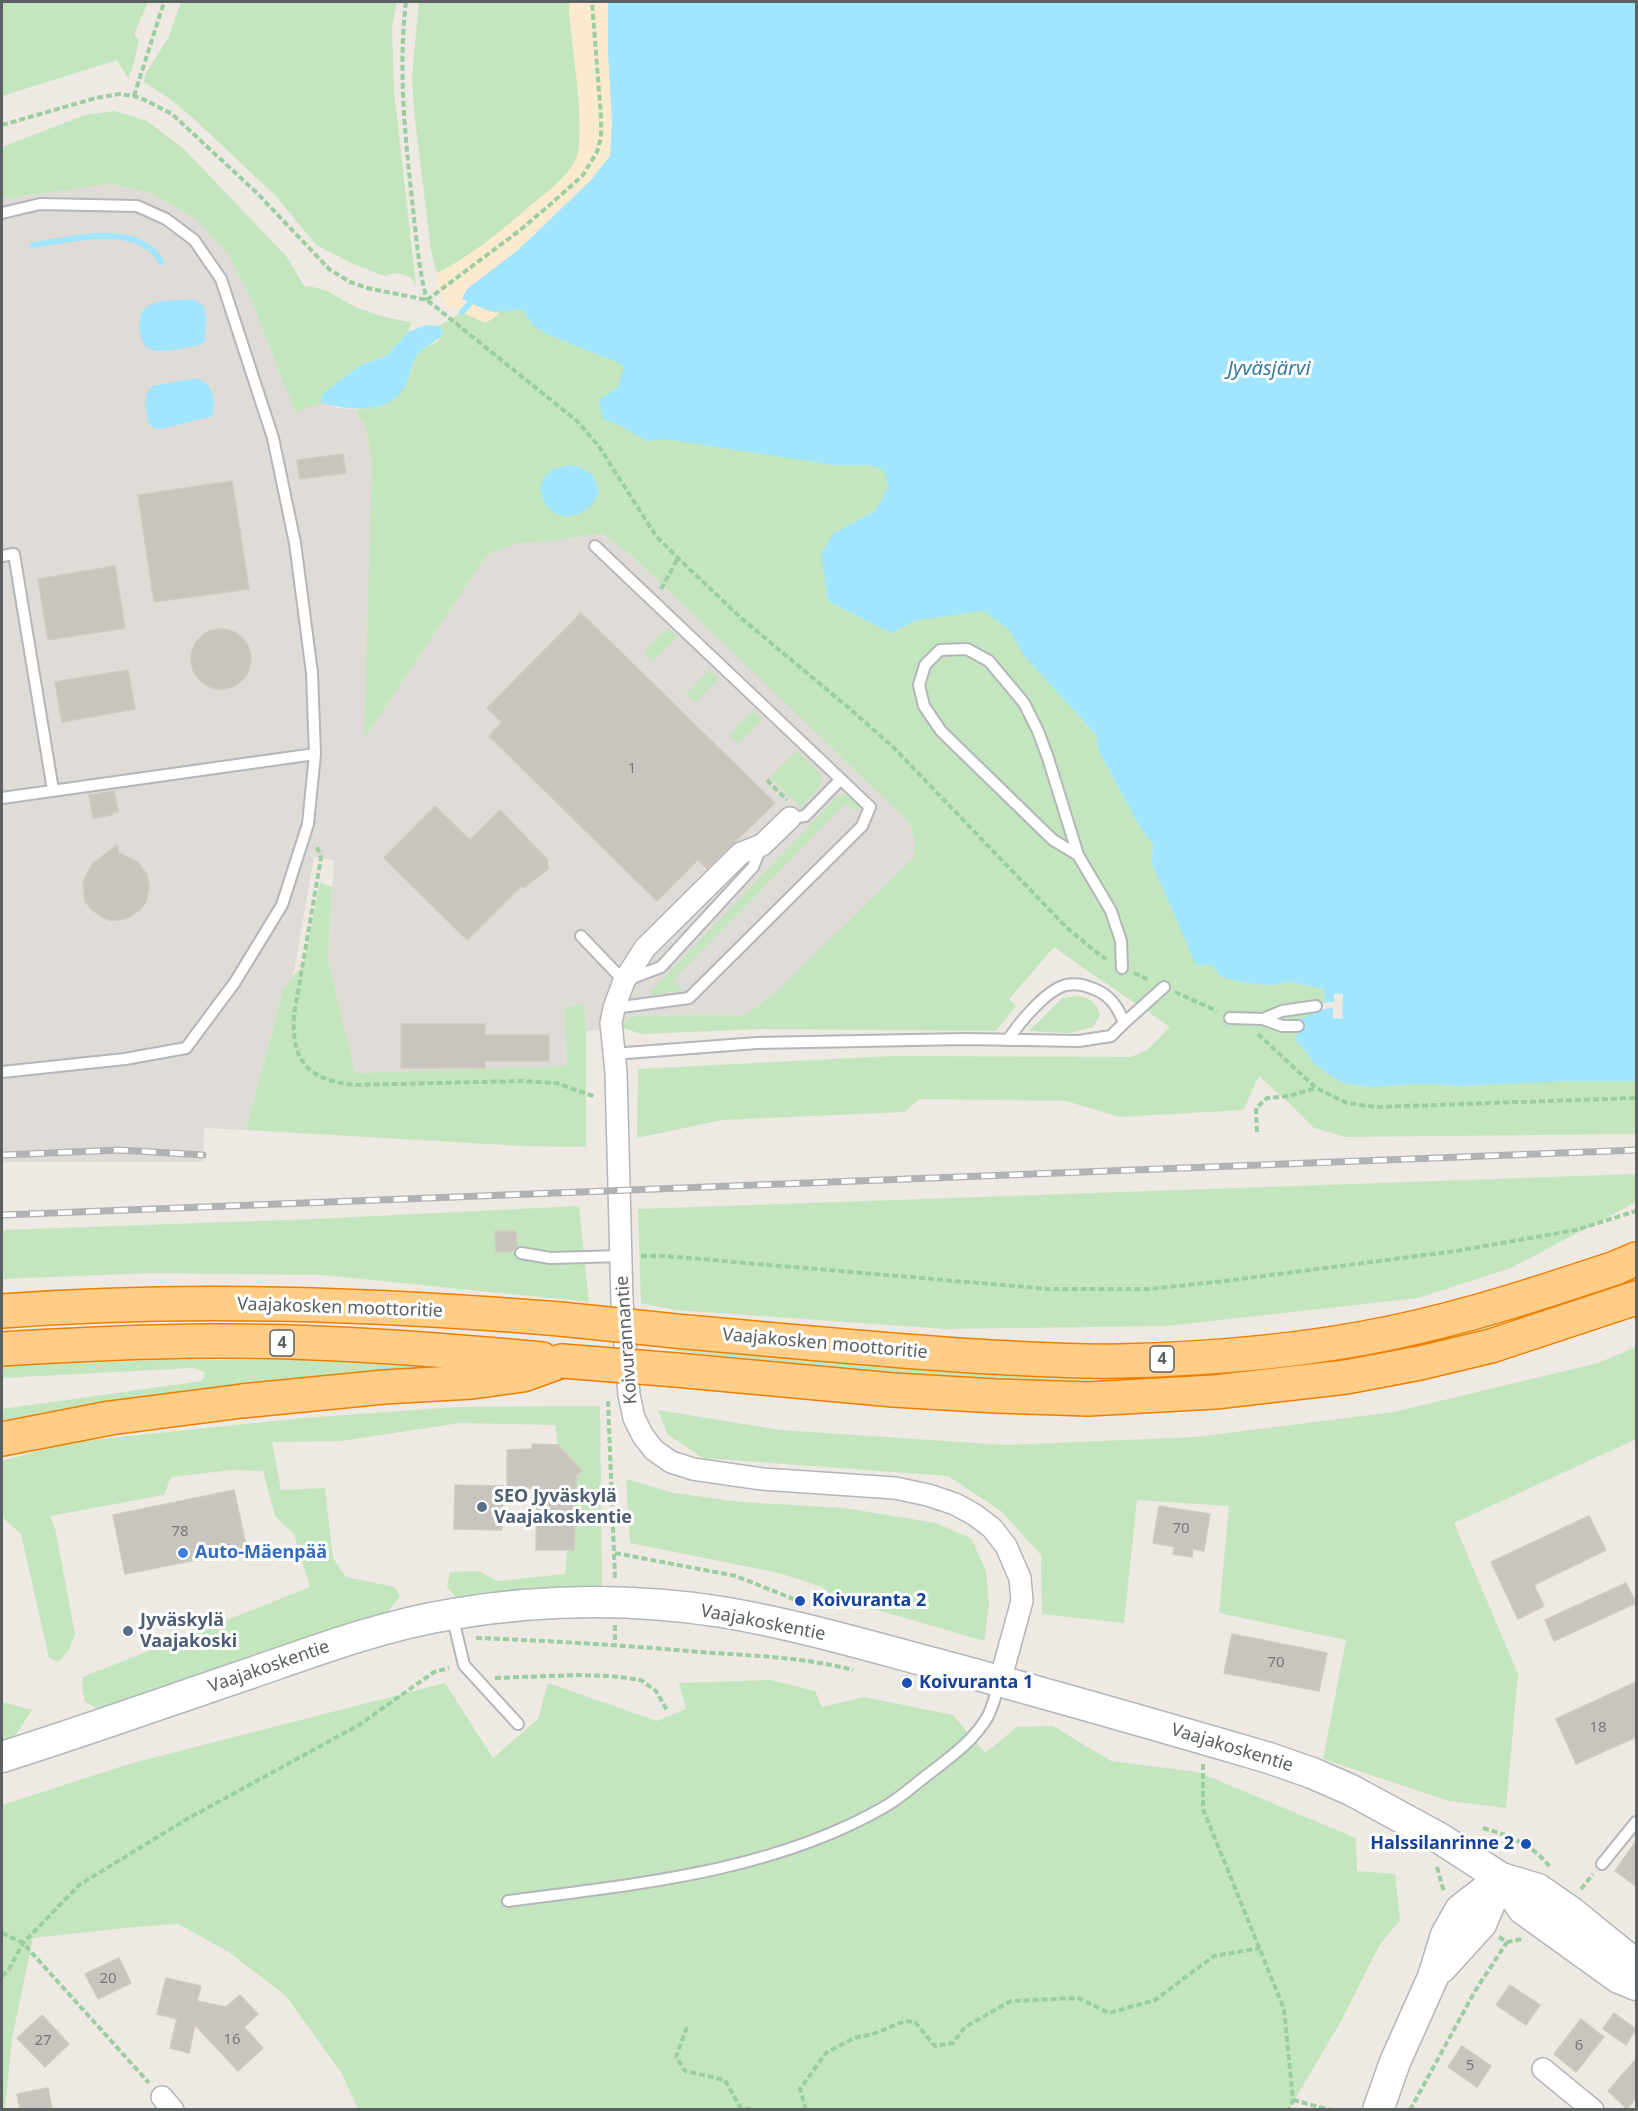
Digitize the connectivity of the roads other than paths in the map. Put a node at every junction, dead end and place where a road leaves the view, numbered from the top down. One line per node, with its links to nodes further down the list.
1 (2, 213): 4 (lane)
2 (595, 546): 5 (lane)
3 (2, 556): 6 (lane)
4 (315, 754): 6 (lane); 22 (lane)
5 (840, 780): 8 (lane); 15 (lane)
6 (53, 790): 7 (lane)
7 (2, 798)
8 (790, 818): 12 (street, Koivurannantie)
9 (1078, 855): 9 (lane); 11 (lane)
10 (580, 936): 12 (lane)
11 (1122, 968)
12 (624, 981): 15 (street, Koivurannantie)
13 (1164, 987): 18 (lane)
14 (1316, 1006): 17 (lane)
15 (614, 1008): 21 (street, Koivurannantie)
16 (1230, 1018): 17 (lane)
17 (1263, 1019): 19 (lane)
18 (1124, 1023): 20 (lane); 20 (lane)
19 (1298, 1026)
20 (1008, 1040): 21 (lane)
21 (613, 1054): 24 (street, Koivurannantie)
22 (2, 1072)
23 (521, 1253): 24 (lane)
24 (622, 1257): 32 (street, Koivurannantie)
25 (1636, 1259): 27 (highway, Vaajakosken moottoritie / 4, bridge)
26 (1636, 1298): 29 (highway, Vaajakosken moottoritie / 4, bridge)
27 (2, 1311)
28 (2, 1349): 29 (highway, Vaajakosken moottoritie / 4)
29 (562, 1361): 30 (highway)
30 (2, 1439)
31 (454, 1625): 32 (main road, Vaajakoskentie); 33 (lane); 34 (main road, Vaajakoskentie)
32 (1000, 1682): 37 (main road, Vaajakoskentie); 38 (lane)
33 (518, 1724)
34 (2, 1757)
35 (1636, 1822): 36 (lane)
36 (1602, 1864)
37 (1501, 1878): 39 (main road, Vaajakoskentie); 40 (main road); 40 (main road); 41 (main road, Vaajakoskentie)
38 (508, 1901)
39 (1636, 1965)
40 (1433, 1977): 43 (main road)
41 (1636, 1985)
42 (1544, 2069): 44 (street)
43 (1378, 2109)
44 (1593, 2109)

